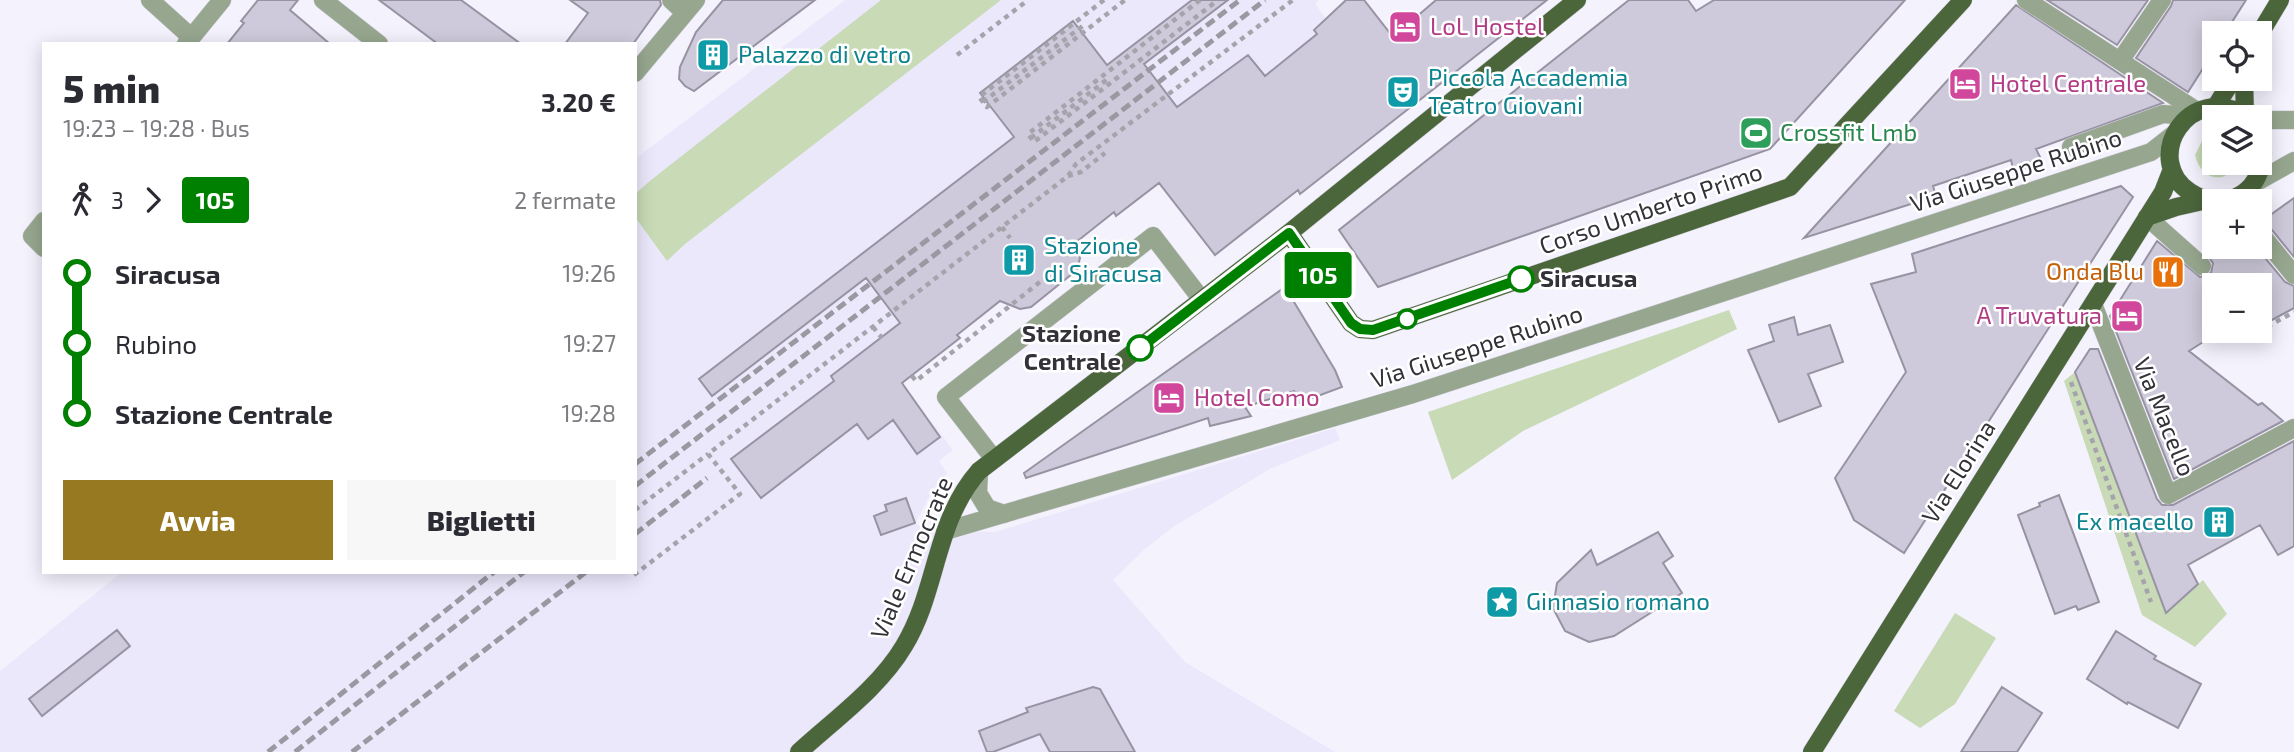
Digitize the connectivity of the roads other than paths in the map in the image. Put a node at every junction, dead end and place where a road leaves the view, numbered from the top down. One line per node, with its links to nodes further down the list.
1 (150, 0): 12 (street)
2 (222, 0): 12 (street)
3 (323, 0): 13 (street)
4 (671, 0): 10 (street)
5 (1577, 0): 30 (main road, Viale Ermocrate)
6 (1963, 0): 30 (main road, Corso Umberto Primo)
7 (2025, 0): 14 (street)
8 (2162, 0): 14 (street)
9 (2280, 0): 11 (main road)
10 (690, 6): 15 (street)
11 (2267, 21)
12 (188, 40)
13 (376, 42)
14 (2120, 61): 17 (street)
15 (637, 70)
16 (2202, 110): 17 (main road)
17 (2193, 113): 20 (main road); 21 (street)
18 (2272, 118): 19 (street)
19 (2294, 120)
20 (2174, 134): 23 (main road); 39 (street, Via Giuseppe Rubino)
21 (2071, 147)
22 (2294, 161): 25 (street)
23 (2172, 169): 27 (main road); 29 (main road, Via Elorina)
24 (2258, 175): 25 (main road)
25 (2253, 184): 26 (main road)
26 (2248, 189)
27 (2202, 197)
28 (2202, 201): 29 (main road)
29 (2147, 217): 32 (street); 35 (main road, Via Elorina)
30 (1289, 233): 34 (main road, Viale Ermocrate)
31 (2272, 248): 33 (street)
32 (2202, 266)
33 (2294, 275)
34 (1202, 300): 37 (main road, Viale Ermocrate); 37 (street)
35 (2093, 304): 36 (street, Via Macello); 42 (main road, Via Elorina)
36 (2294, 428)
37 (994, 459): 38 (main road, Viale Ermocrate)
38 (979, 471): 39 (street); 40 (main road, Viale Ermocrate)
39 (1004, 514): 40 (street, Via Giuseppe Rubino)
40 (945, 531): 41 (main road, Viale Ermocrate)
41 (799, 752)
42 (1812, 752)

